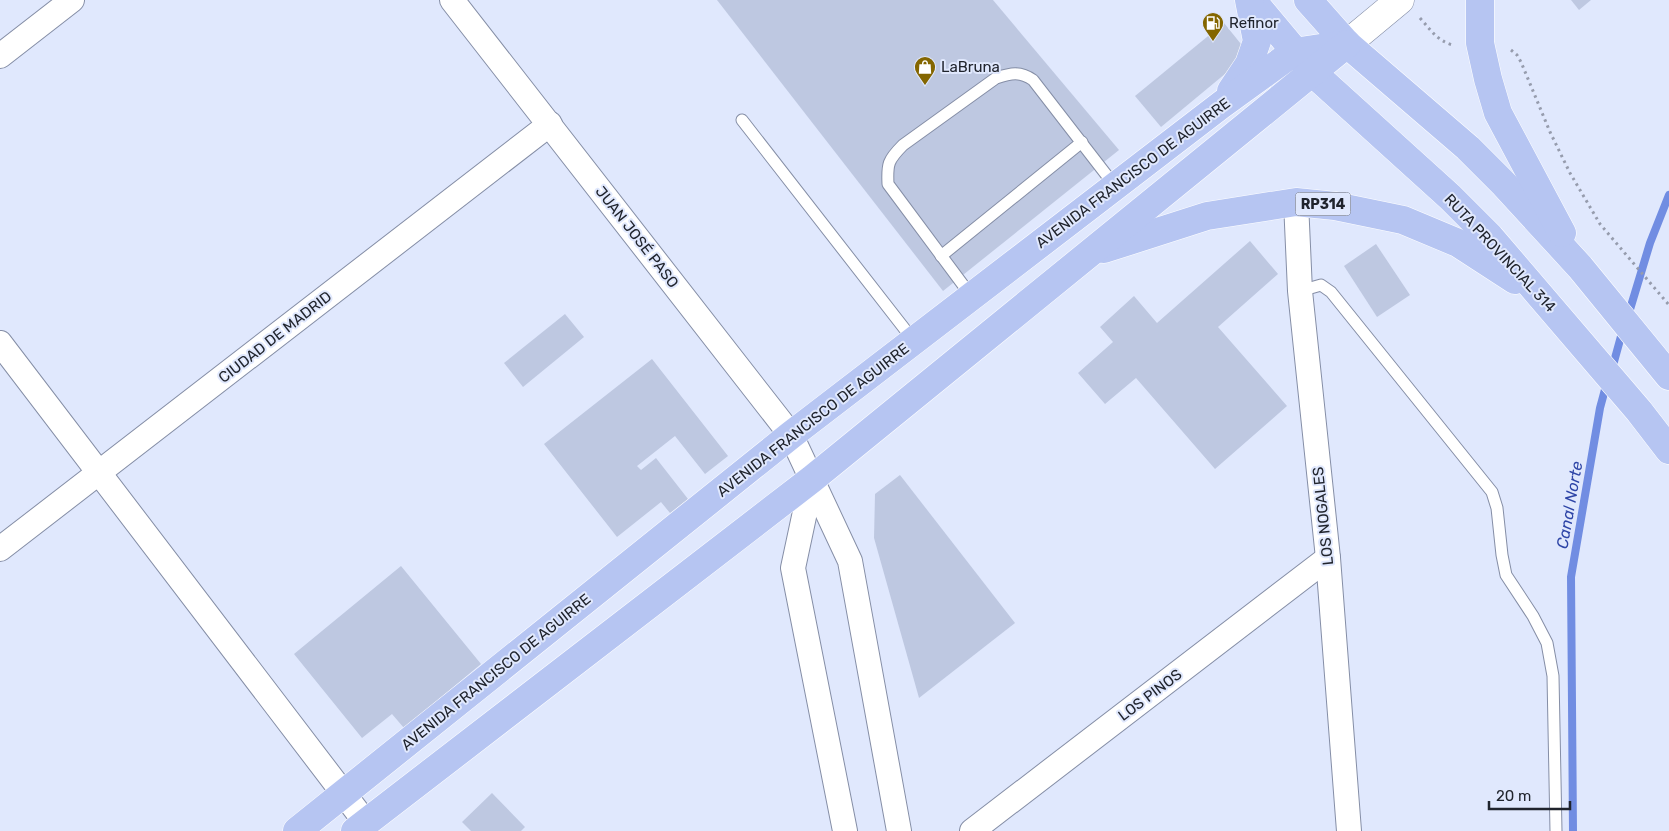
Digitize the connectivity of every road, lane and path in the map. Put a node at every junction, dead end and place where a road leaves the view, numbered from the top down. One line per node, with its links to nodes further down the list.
1 (72, 0): 9 (street)
2 (452, 0): 13 (street, JUAN JOSÉ PASO)
3 (1250, 0): 8 (main road, RUTA PROVINCIAL 314); 11 (main road)
4 (1308, 0): 7 (main road)
5 (1400, 0): 7 (main road, AVENIDA FRANCISCO DE AGUIRRE)
6 (1480, 0): 20 (main road)
7 (1347, 44): 8 (main road, AVENIDA FRANCISCO DE AGUIRRE); 10 (main road, AVENIDA FRANCISCO DE AGUIRRE); 20 (main road)
8 (1294, 52): 10 (main road, RUTA PROVINCIAL 314); 11 (main road, AVENIDA FRANCISCO DE AGUIRRE)
9 (0, 56)
10 (1313, 73): 18 (main road, AVENIDA FRANCISCO DE AGUIRRE); 23 (main road, RUTA PROVINCIAL 314 / RP314)
11 (1220, 105): 15 (main road, AVENIDA FRANCISCO DE AGUIRRE)
12 (742, 120): 25 (lane)
13 (550, 124): 28 (street, JUAN JOSÉ PASO); 30 (street, CIUDAD DE MADRID)
14 (1082, 142): 15 (lane); 19 (lane); 19 (lane)
15 (1115, 186): 22 (main road, AVENIDA FRANCISCO DE AGUIRRE)
16 (1296, 202): 18 (main road, RP314); 21 (street, LOS NOGALES); 23 (main road, RP314)
17 (1600, 224): 24 (path)
18 (1088, 254): 31 (main road, AVENIDA FRANCISCO DE AGUIRRE)
19 (941, 256): 22 (lane)
20 (1580, 267): 27 (main road)
21 (1300, 291): 33 (street, LOS NOGALES); 41 (lane)
22 (972, 297): 25 (main road, AVENIDA FRANCISCO DE AGUIRRE)
23 (1543, 298): 29 (main road, RUTA PROVINCIAL 314 / RP314)
24 (1669, 305)
25 (914, 341): 28 (main road, AVENIDA FRANCISCO DE AGUIRRE)
26 (0, 343): 30 (street)
27 (1669, 376)
28 (792, 435): 31 (street, JUAN JOSÉ PASO); 34 (main road, AVENIDA FRANCISCO DE AGUIRRE)
29 (1669, 450)
30 (100, 472): 32 (street, CIUDAD DE MADRID); 34 (street)
31 (812, 479): 35 (main road, AVENIDA FRANCISCO DE AGUIRRE); 37 (street); 38 (street, JUAN JOSÉ PASO)
32 (0, 549)
33 (1328, 558): 39 (street, LOS PINOS); 40 (street, LOS NOGALES)
34 (344, 795): 35 (street); 36 (main road, AVENIDA FRANCISCO DE AGUIRRE)
35 (363, 828)
36 (297, 831)
37 (845, 831)
38 (899, 831)
39 (972, 831)
40 (1349, 831)
41 (1556, 831)

